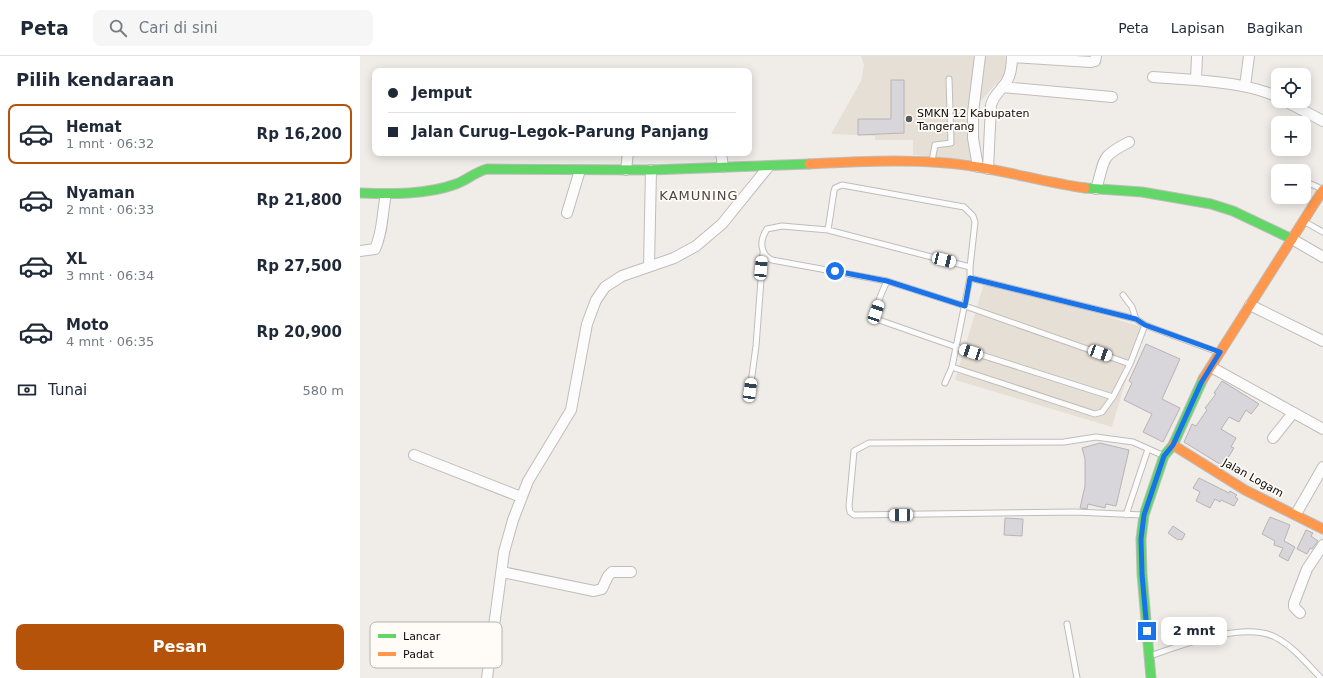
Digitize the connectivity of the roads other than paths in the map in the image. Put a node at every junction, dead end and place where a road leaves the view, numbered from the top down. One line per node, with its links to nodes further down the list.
1 (980, 56): 21 (street)
2 (1096, 56): 5 (street)
3 (1197, 56): 8 (street)
4 (1249, 56): 9 (street)
5 (1012, 57): 10 (street)
6 (1153, 77): 8 (street)
7 (949, 79): 18 (lane)
8 (1196, 80): 9 (street)
9 (1245, 86): 11 (street)
10 (1002, 87): 12 (street); 21 (street)
11 (1271, 95)
12 (1112, 97)
13 (1298, 108): 14 (street)
14 (1323, 121)
15 (1129, 142): 26 (street)
16 (628, 156): 23 (street)
17 (722, 156): 20 (street)
18 (931, 162): 19 (street); 21 (street)
19 (769, 166): 20 (street); 38 (street)
20 (723, 167): 24 (street)
21 (983, 168): 26 (street)
22 (580, 170): 23 (street); 29 (street); 30 (street)
23 (626, 170): 24 (street)
24 (651, 170): 38 (street)
25 (1311, 184): 27 (lane)
26 (1096, 189): 34 (street)
27 (1323, 190): 31 (street)
28 (360, 193): 29 (street)
29 (386, 194): 35 (street)
30 (567, 213)
31 (1304, 221): 33 (lane); 34 (street)
32 (828, 230): 36 (lane); 39 (lane); 39 (lane)
33 (1323, 232)
34 (1292, 239): 37 (street); 43 (street)
35 (360, 251)
36 (763, 252): 41 (lane); 54 (lane)
37 (1323, 257)
38 (649, 266): 64 (street)
39 (970, 267): 40 (lane)
40 (970, 278): 44 (lane); 45 (lane)
41 (887, 281): 44 (lane); 48 (lane)
42 (1123, 295): 45 (lane)
43 (1250, 305): 47 (street); 49 (street)
44 (965, 306): 48 (lane); 50 (lane)
45 (1136, 319): 46 (lane)
46 (1145, 325): 49 (lane); 50 (lane)
47 (1323, 341)
48 (956, 347): 51 (lane); 55 (lane)
49 (1220, 352): 52 (street)
50 (1130, 364): 55 (lane)
51 (952, 367): 53 (lane); 55 (lane)
52 (1211, 367): 56 (street); 59 (street)
53 (945, 383)
54 (750, 390)
55 (1113, 397)
56 (1293, 413): 57 (street); 58 (street)
57 (1323, 429)
58 (1273, 438)
59 (1173, 445): 62 (street); 66 (street, Jalan Logam)
60 (1148, 449): 62 (lane); 65 (lane); 65 (lane)
61 (414, 455): 64 (street)
62 (1164, 456): 67 (street)
63 (1323, 467): 66 (street)
64 (521, 497): 70 (street)
65 (1126, 514): 67 (lane)
66 (1296, 514): 68 (street, Jalan Logam)
67 (1144, 515): 75 (street)
68 (1323, 529)
69 (1323, 545): 72 (street)
70 (502, 572): 71 (street); 73 (street)
71 (631, 572)
72 (1300, 613)
73 (495, 622)
74 (1066, 624): 78 (lane)
75 (1149, 656): 79 (street); 80 (lane)
76 (488, 668): 77 (street)
77 (487, 678)
78 (1077, 678)
79 (1151, 678)
80 (1321, 678)

